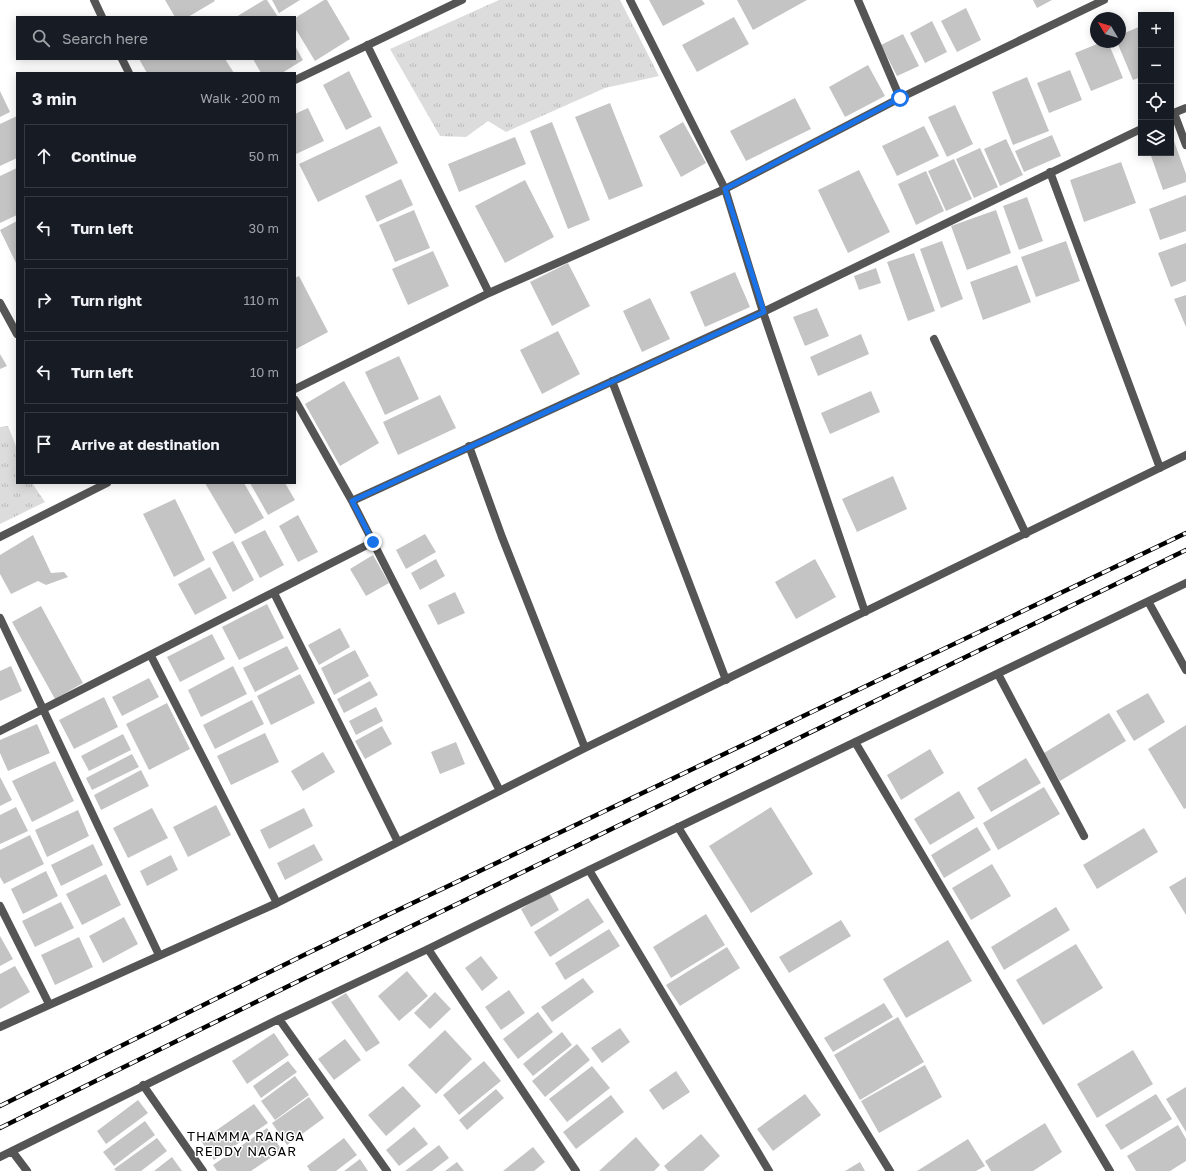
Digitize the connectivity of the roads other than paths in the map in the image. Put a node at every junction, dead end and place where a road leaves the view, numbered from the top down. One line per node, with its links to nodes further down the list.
1 (94, 0): 6 (street)
2 (462, 0): 7 (street)
3 (630, 0): 18 (street)
4 (858, 0): 11 (street)
5 (1104, 0): 11 (street)
6 (102, 16)
7 (367, 45): 10 (street); 19 (street)
8 (122, 60): 9 (street)
9 (128, 72)
10 (296, 80)
11 (900, 98): 18 (street)
12 (1186, 108): 13 (street)
13 (1174, 112)
14 (1174, 117): 16 (street)
15 (1138, 129): 17 (street)
16 (1186, 144)
17 (1050, 172): 21 (street); 29 (street)
18 (725, 189): 19 (street); 21 (street)
19 (489, 293): 25 (street)
20 (0, 303): 22 (street)
21 (764, 312): 24 (street); 38 (street)
22 (16, 332)
23 (934, 339): 32 (street)
24 (612, 381): 27 (street); 43 (street)
25 (296, 389)
26 (296, 402): 31 (street)
27 (469, 446): 31 (street); 47 (street)
28 (1186, 455): 29 (street)
29 (1160, 468): 32 (street)
30 (103, 484): 33 (street)
31 (352, 501): 34 (street)
32 (1026, 534): 38 (street)
33 (0, 537)
34 (373, 542): 36 (street); 48 (street)
35 (1186, 583): 37 (street)
36 (274, 593): 40 (street); 51 (street)
37 (1148, 603): 41 (street); 42 (street)
38 (866, 612): 43 (street)
39 (0, 618): 44 (street)
40 (152, 656): 44 (street); 53 (street)
41 (1186, 670)
42 (998, 674): 46 (street); 50 (street)
43 (726, 680): 47 (street)
44 (44, 711): 45 (street); 56 (street)
45 (0, 731)
46 (855, 742): 49 (street); 69 (street)
47 (585, 748): 48 (street)
48 (500, 791): 51 (street)
49 (678, 826): 52 (street); 68 (street)
50 (1084, 836)
51 (398, 842): 53 (street)
52 (589, 870): 55 (street); 67 (street)
53 (277, 903): 56 (street)
54 (0, 906): 57 (street)
55 (428, 949): 58 (street); 66 (street)
56 (159, 955): 57 (street)
57 (49, 1004): 59 (street)
58 (279, 1019): 60 (street); 65 (street)
59 (0, 1027)
60 (143, 1085): 61 (street); 64 (street)
61 (12, 1151): 62 (street); 63 (street)
62 (0, 1157)
63 (26, 1171)
64 (203, 1171)
65 (388, 1171)
66 (576, 1171)
67 (769, 1171)
68 (890, 1171)
69 (1110, 1171)

